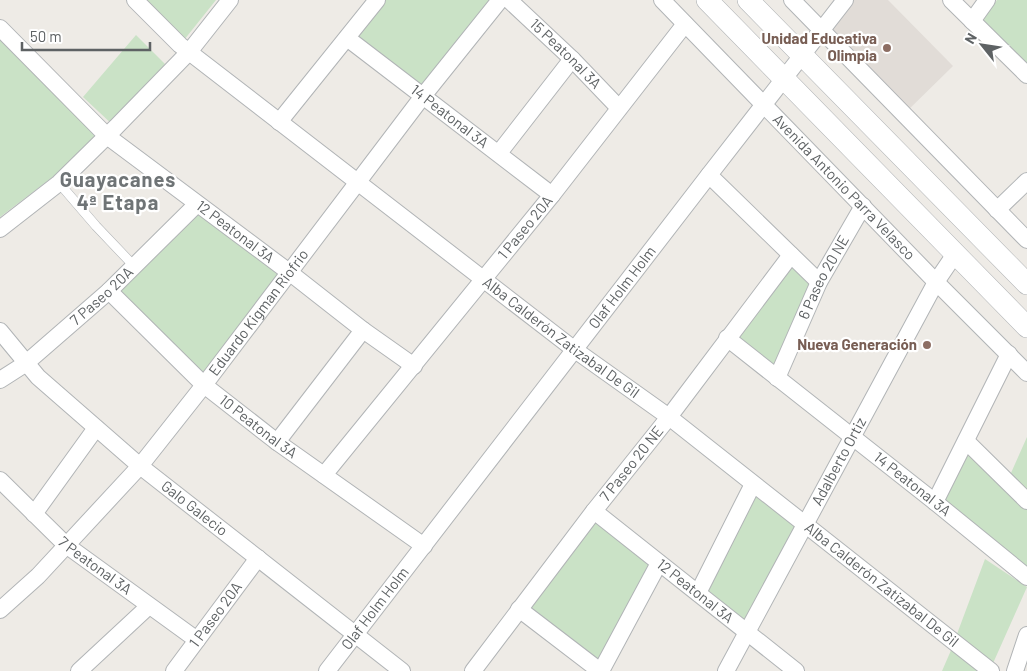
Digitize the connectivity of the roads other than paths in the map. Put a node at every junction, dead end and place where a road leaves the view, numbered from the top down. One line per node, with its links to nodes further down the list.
1 (135, 0): 18 (street, Alba Calderón Zatizabal De Gil)
2 (230, 0): 18 (street)
3 (377, 0): 17 (street)
4 (500, 0): 23 (street, Eduardo Kigman Riofrio)
5 (509, 0): 20 (street, 15 Peatonal 3A)
6 (662, 0): 14 (street, Avenida Antonio Parra Velasco)
7 (707, 0): 22 (street)
8 (748, 0): 19 (street)
9 (792, 0): 16 (street)
10 (845, 0): 16 (street, Olaf Holm Holm)
11 (951, 0): 13 (street)
12 (987, 0): 13 (street)
13 (972, 21): 21 (street)
14 (685, 24): 24 (street, Avenida Antonio Parra Velasco); 25 (street, 1 Paseo 20A)
15 (0, 28): 27 (street, 12 Peatonal 3A)
16 (822, 30): 19 (street, Olaf Holm Holm); 36 (street)
17 (347, 38): 23 (street, 14 Peatonal 3A); 26 (street)
18 (189, 52): 26 (street, Alba Calderón Zatizabal De Gil); 27 (street)
19 (802, 55): 22 (street, Olaf Holm Holm); 46 (street)
20 (572, 59): 25 (street, 15 Peatonal 3A); 28 (street)
21 (1027, 75)
22 (784, 79): 24 (street, Olaf Holm Holm); 39 (street)
23 (423, 96): 28 (street, 14 Peatonal 3A); 31 (street, Eduardo Kigman Riofrio)
24 (764, 104): 29 (street, Olaf Holm Holm); 35 (street, Avenida Antonio Parra Velasco)
25 (619, 108): 33 (street, 1 Paseo 20A)
26 (280, 122): 31 (street, Alba Calderón Zatizabal De Gil)
27 (107, 136): 32 (street); 34 (street, 12 Peatonal 3A)
28 (499, 153): 33 (street, 14 Peatonal 3A)
29 (709, 174): 40 (street); 52 (street, Olaf Holm Holm)
30 (1027, 181): 36 (street)
31 (357, 182): 42 (street, Eduardo Kigman Riofrio); 43 (street, Alba Calderón Zatizabal De Gil)
32 (59, 183): 37 (street); 41 (lane)
33 (552, 195): 43 (street, 1 Paseo 20A)
34 (197, 204): 41 (street, 7 Paseo 20A); 42 (street, 12 Peatonal 3A)
35 (863, 206): 44 (street, 6 Paseo 20 NE); 45 (street, Avenida Antonio Parra Velasco)
36 (998, 210): 38 (street)
37 (0, 229)
38 (1027, 240)
39 (955, 254): 45 (street, Adalberto Ortiz); 48 (street)
40 (791, 255): 44 (street); 51 (street, 7 Paseo 20 NE)
41 (134, 266): 47 (street, 7 Paseo 20A)
42 (288, 272): 49 (street, 12 Peatonal 3A); 59 (street, Eduardo Kigman Riofrio)
43 (484, 279): 52 (street, Alba Calderón Zatizabal De Gil); 55 (street, 1 Paseo 20A)
44 (819, 282): 57 (street, 6 Paseo 20 NE)
45 (936, 282): 53 (street, Avenida Antonio Parra Velasco); 62 (street, Adalberto Ortiz)
46 (1027, 284)
47 (108, 291): 54 (street, 7 Paseo 20A); 59 (street, 10 Peatonal 3A)
48 (1027, 327)
49 (363, 330): 55 (street, 12 Peatonal 3A); 64 (street)
50 (0, 331): 54 (street, Galo Galecio)
51 (727, 338): 57 (street, 14 Peatonal 3A); 60 (street, 7 Paseo 20 NE)
52 (575, 350): 60 (street, Alba Calderón Zatizabal De Gil); 75 (street, Olaf Holm Holm)
53 (1009, 354): 56 (street, Avenida Antonio Parra Velasco); 63 (street)
54 (25, 364): 58 (street, 7 Paseo 20A); 61 (street, Galo Galecio)
55 (414, 366): 66 (street, 1 Paseo 20A)
56 (1027, 373)
57 (777, 378): 62 (street, 14 Peatonal 3A)
58 (0, 380)
59 (204, 385): 64 (street, 10 Peatonal 3A); 65 (street, Eduardo Kigman Riofrio)
60 (669, 418): 68 (street, Alba Calderón Zatizabal De Gil); 71 (street, 7 Paseo 20 NE)
61 (96, 428): 65 (street, Galo Galecio); 72 (street)
62 (853, 437): 70 (street, 14 Peatonal 3A); 73 (street, Adalberto Ortiz)
63 (966, 441): 69 (street); 70 (street)
64 (277, 442): 66 (street, 10 Peatonal 3A)
65 (140, 466): 74 (street, Eduardo Kigman Riofrio); 76 (street, Galo Galecio)
66 (324, 475): 75 (street, 10 Peatonal 3A)
67 (0, 480): 72 (street, 7 Peatonal 3A)
68 (753, 484): 73 (street, Alba Calderón Zatizabal De Gil); 79 (street)
69 (1027, 501)
70 (935, 502): 78 (street, 14 Peatonal 3A)
71 (594, 511): 77 (street, 12 Peatonal 3A); 81 (street, 7 Paseo 20 NE)
72 (34, 514): 74 (street, 7 Peatonal 3A)
73 (806, 524): 83 (street, Adalberto Ortiz); 95 (street, Alba Calderón Zatizabal De Gil)
74 (66, 545): 80 (street, 7 Peatonal 3A); 82 (street, Eduardo Kigman Riofrio)
75 (424, 546): 84 (street, Olaf Holm Holm)
76 (258, 558): 84 (street, Galo Galecio); 86 (street, 1 Paseo 20A)
77 (659, 563): 79 (street, 12 Peatonal 3A); 92 (street)
78 (1027, 576)
79 (698, 593): 83 (street, 12 Peatonal 3A)
80 (149, 606): 86 (street, 7 Peatonal 3A); 87 (street)
81 (519, 609): 91 (street, 7 Paseo 20 NE); 92 (street)
82 (0, 610)
83 (746, 633): 93 (street, Adalberto Ortiz); 94 (street, 12 Peatonal 3A)
84 (356, 634): 89 (street, Olaf Holm Holm); 90 (street, Galo Galecio)
85 (1027, 635): 96 (street)
86 (197, 640): 88 (street, 1 Paseo 20A)
87 (80, 671)
88 (174, 671)
89 (327, 671)
90 (402, 671)
91 (473, 671)
92 (600, 671)
93 (726, 671)
94 (796, 671)
95 (991, 671)
96 (1015, 671)

